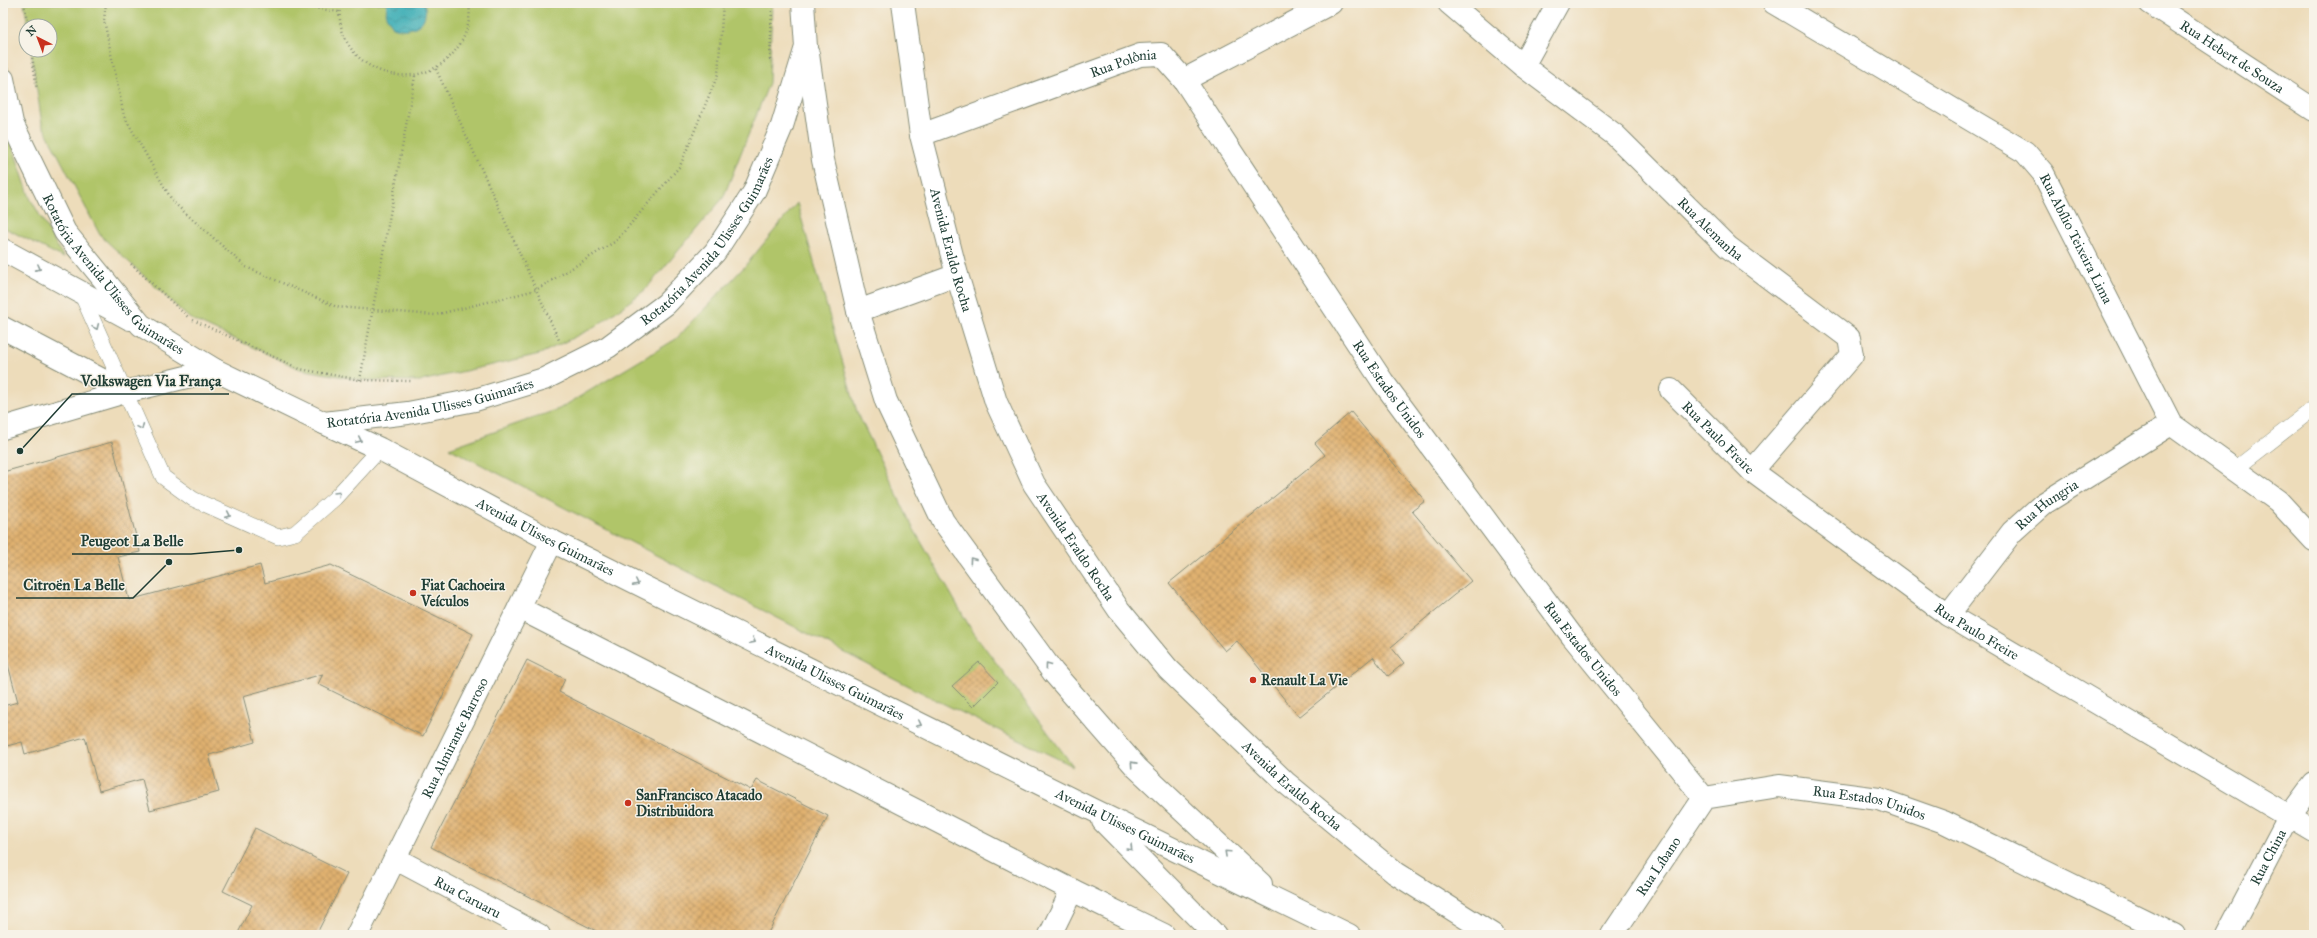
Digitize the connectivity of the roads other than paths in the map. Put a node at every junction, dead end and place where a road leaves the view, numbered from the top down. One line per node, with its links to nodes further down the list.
1 (803, 3): 8 (street, Rotatória Avenida Ulisses Guimarães)
2 (903, 3): 13 (street, Avenida Eraldo Rocha)
3 (1332, 3): 11 (street)
4 (1449, 3): 9 (street, Rua Alemanha)
5 (1558, 3): 9 (street)
6 (1774, 3): 25 (street, Rua Abílio Teixeira Lima)
7 (2150, 3): 12 (street, Rua Hebert de Souza)
8 (806, 47): 17 (street); 24 (street, Rotatória Avenida Ulisses Guimarães)
9 (1523, 66): 29 (street, Rua Alemanha)
10 (3, 79): 18 (street, Rotatória Avenida Ulisses Guimarães)
11 (1184, 80): 13 (street, Rua Polônia); 35 (street, Rua Estados Unidos)
12 (2314, 110)
13 (921, 135): 15 (street, Avenida Eraldo Rocha)
14 (3, 250): 16 (street, one-way to 16)
15 (957, 275): 17 (street); 48 (street, Avenida Eraldo Rocha)
16 (80, 291): 18 (street); 22 (lane, one-way to 22)
17 (858, 311): 41 (street, one-way to 17)
18 (141, 325): 20 (street, Rotatória Avenida Ulisses Guimarães)
19 (3, 328): 22 (street)
20 (215, 370): 22 (street); 24 (street, Rotatória Avenida Ulisses Guimarães)
21 (1671, 390): 29 (street, Rua Paulo Freire)
22 (125, 392): 26 (street); 27 (lane, one-way to 27)
23 (2314, 408): 28 (lane)
24 (324, 423): 27 (street, Avenida Ulisses Guimarães, one-way to 27)
25 (2171, 424): 28 (street, Rua Abílio Teixeira Lima); 33 (street, Rua Hungria)
26 (3, 428)
27 (380, 449): 31 (street, Avenida Ulisses Guimarães)
28 (2234, 470): 30 (street, Rua Abílio Teixeira Lima)
29 (1752, 471): 33 (street, Rua Paulo Freire)
30 (2314, 540)
31 (552, 541): 32 (street, Rua Almirante Barroso); 36 (street, Avenida Ulisses Guimarães, one-way to 36)
32 (519, 608): 39 (street, Rua Almirante Barroso); 40 (street)
33 (1948, 615): 37 (street, Rua Paulo Freire)
34 (2314, 783): 37 (street, Rua China)
35 (1704, 798): 49 (street, Rua Líbano); 50 (street, Rua Estados Unidos)
36 (1093, 810): 41 (street, Avenida Ulisses Guimarães); 46 (street, one-way to 46)
37 (2289, 817): 38 (street, Rua Paulo Freire); 51 (street, Rua China)
38 (2314, 831)
39 (396, 860): 42 (street, Rua Almirante Barroso); 43 (street, Rua Caruaru)
40 (1072, 890): 44 (street); 45 (street)
41 (1276, 899): 47 (street, Avenida Ulisses Guimarães)
42 (357, 935)
43 (538, 935)
44 (1050, 935)
45 (1164, 935)
46 (1215, 935)
47 (1348, 935)
48 (1493, 935)
49 (1612, 935)
50 (2174, 935)
51 (2227, 935)

